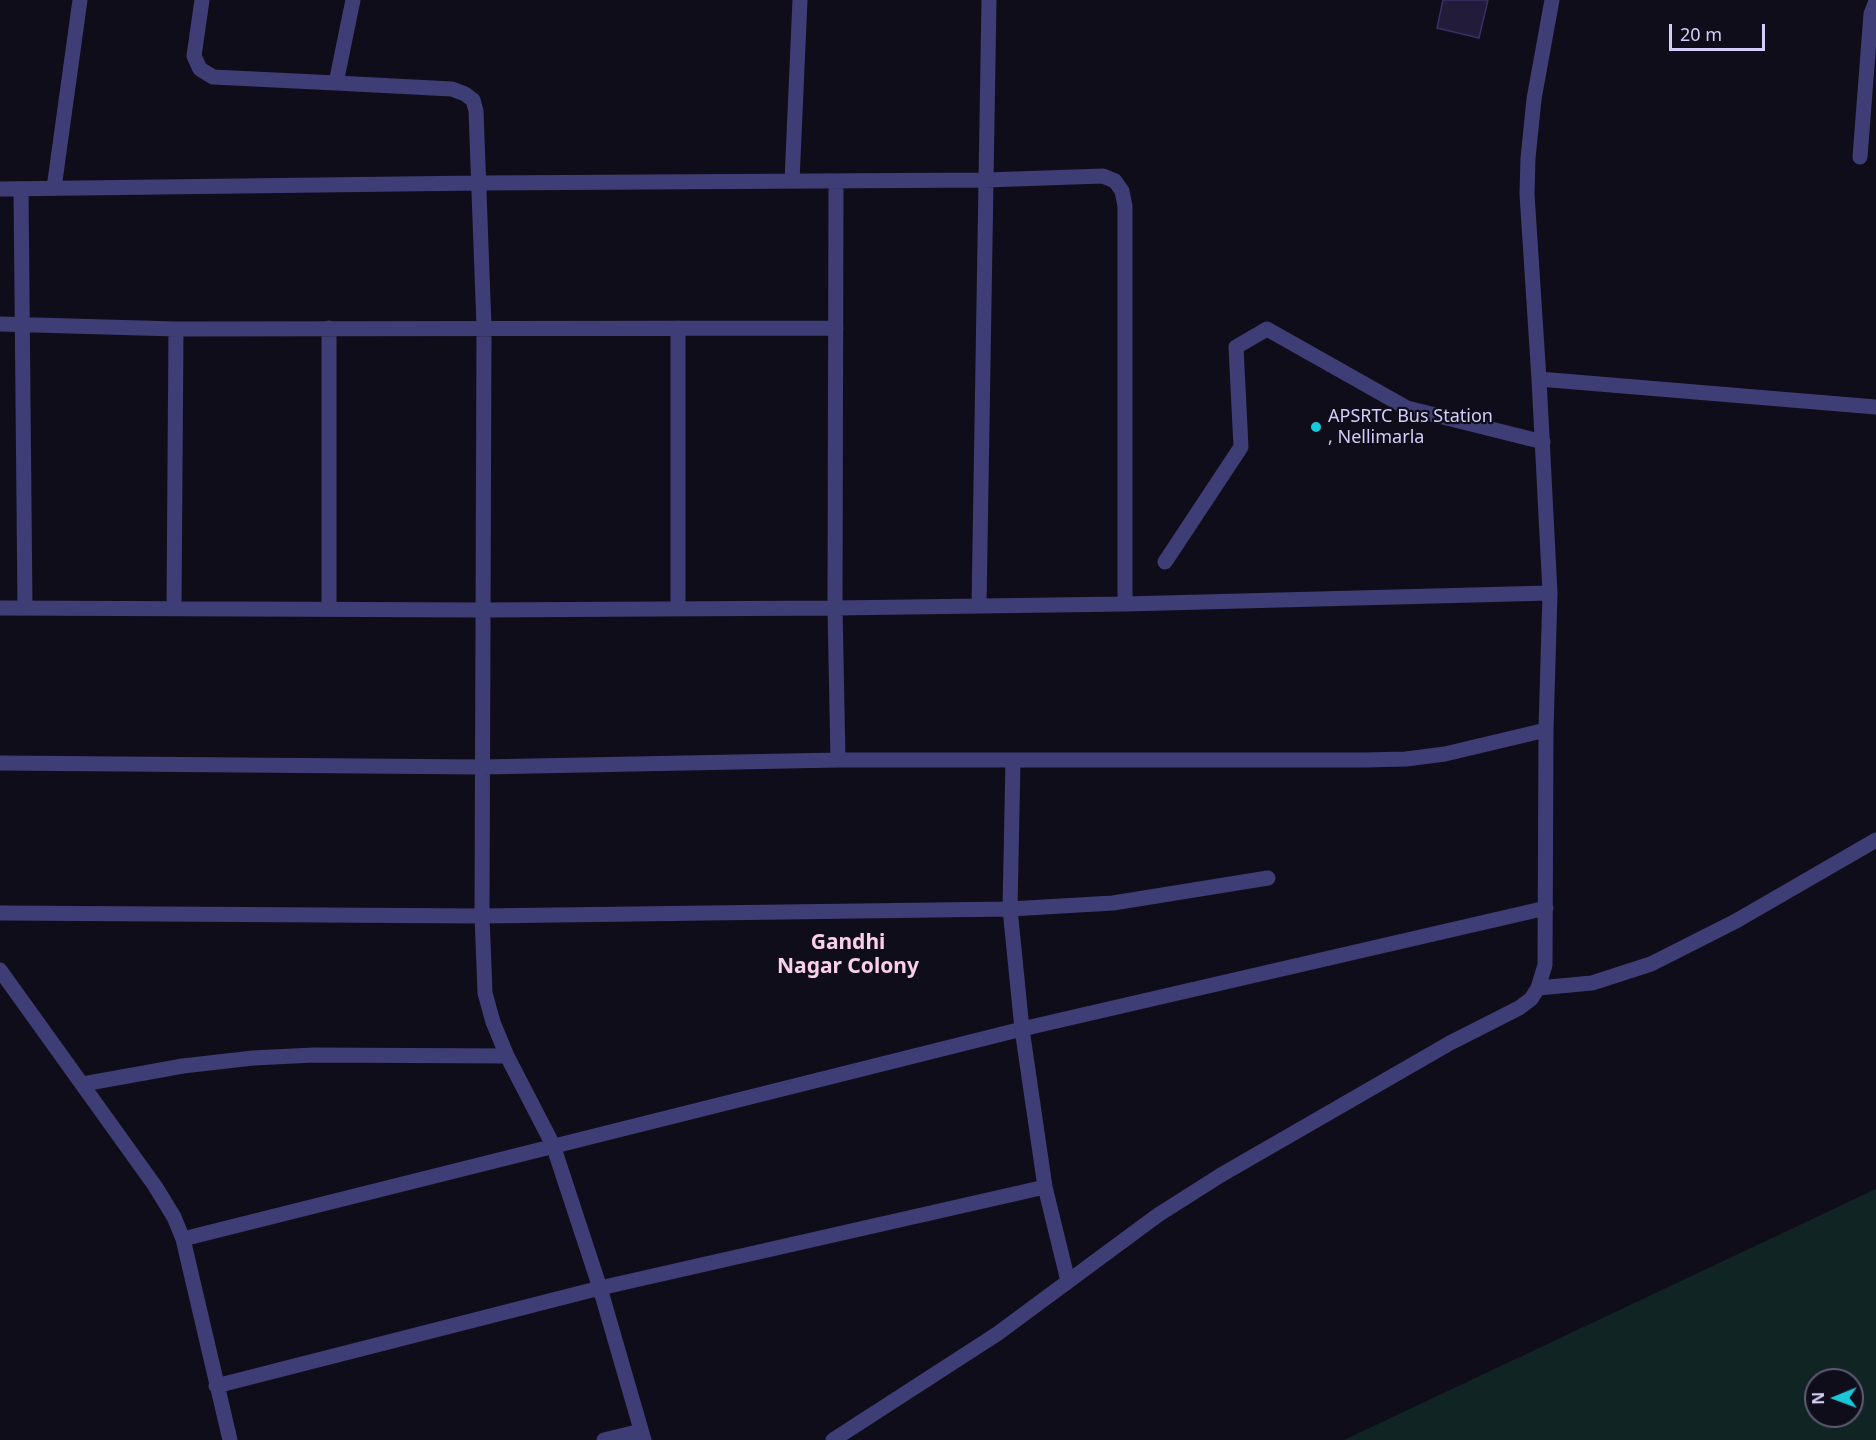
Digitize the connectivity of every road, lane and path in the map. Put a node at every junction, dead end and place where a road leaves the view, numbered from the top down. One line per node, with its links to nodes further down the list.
1 (81, 0): 14 (street)
2 (202, 0): 8 (street)
3 (353, 0): 8 (street)
4 (800, 0): 11 (street)
5 (990, 0): 10 (street)
6 (1552, 0): 24 (street)
7 (1876, 1): 9 (street)
8 (336, 83): 13 (street)
9 (1860, 157)
10 (986, 180): 12 (street); 29 (street); 30 (street)
11 (792, 181): 12 (street); 13 (street)
12 (836, 181): 22 (street)
13 (480, 183): 14 (street); 19 (street)
14 (54, 188): 16 (street)
15 (0, 189): 16 (street)
16 (21, 189): 18 (street)
17 (0, 324): 18 (street)
18 (24, 325): 23 (street); 33 (street)
19 (484, 327): 20 (street); 21 (street); 37 (street)
20 (329, 328): 23 (street); 34 (street)
21 (678, 328): 22 (street); 35 (street)
22 (836, 328): 36 (street)
23 (176, 329): 31 (street)
24 (1539, 379): 25 (street); 26 (street)
25 (1876, 407)
26 (1543, 442): 27 (street); 28 (street)
27 (1165, 562)
28 (1550, 593): 29 (street); 38 (street)
29 (1125, 604): 30 (street)
30 (979, 606): 36 (street)
31 (174, 607): 33 (street); 34 (street)
32 (0, 608): 33 (street)
33 (25, 608)
34 (329, 608): 37 (street)
35 (678, 608): 36 (street); 37 (street)
36 (836, 608): 39 (street)
37 (482, 610): 42 (street)
38 (1546, 730): 40 (street); 45 (street)
39 (838, 760): 40 (street); 42 (street)
40 (1013, 760): 46 (street)
41 (0, 763): 42 (street)
42 (482, 767): 48 (street)
43 (1876, 840): 50 (street)
44 (1268, 878): 46 (street)
45 (1546, 908): 50 (street); 51 (street)
46 (1010, 909): 48 (street); 51 (street)
47 (0, 913): 48 (street)
48 (482, 916): 52 (street)
49 (0, 970): 53 (street)
50 (1538, 988): 57 (street)
51 (1022, 1029): 54 (street); 55 (street)
52 (507, 1056): 53 (street); 54 (street)
53 (84, 1084): 56 (street)
54 (553, 1145): 56 (street); 58 (street)
55 (1045, 1187): 57 (street); 58 (street)
56 (183, 1239): 59 (street)
57 (1068, 1281): 63 (street)
58 (600, 1287): 59 (street); 60 (street)
59 (216, 1386): 61 (street)
60 (643, 1435): 62 (street)
61 (230, 1440)
62 (604, 1440)
63 (833, 1440)

